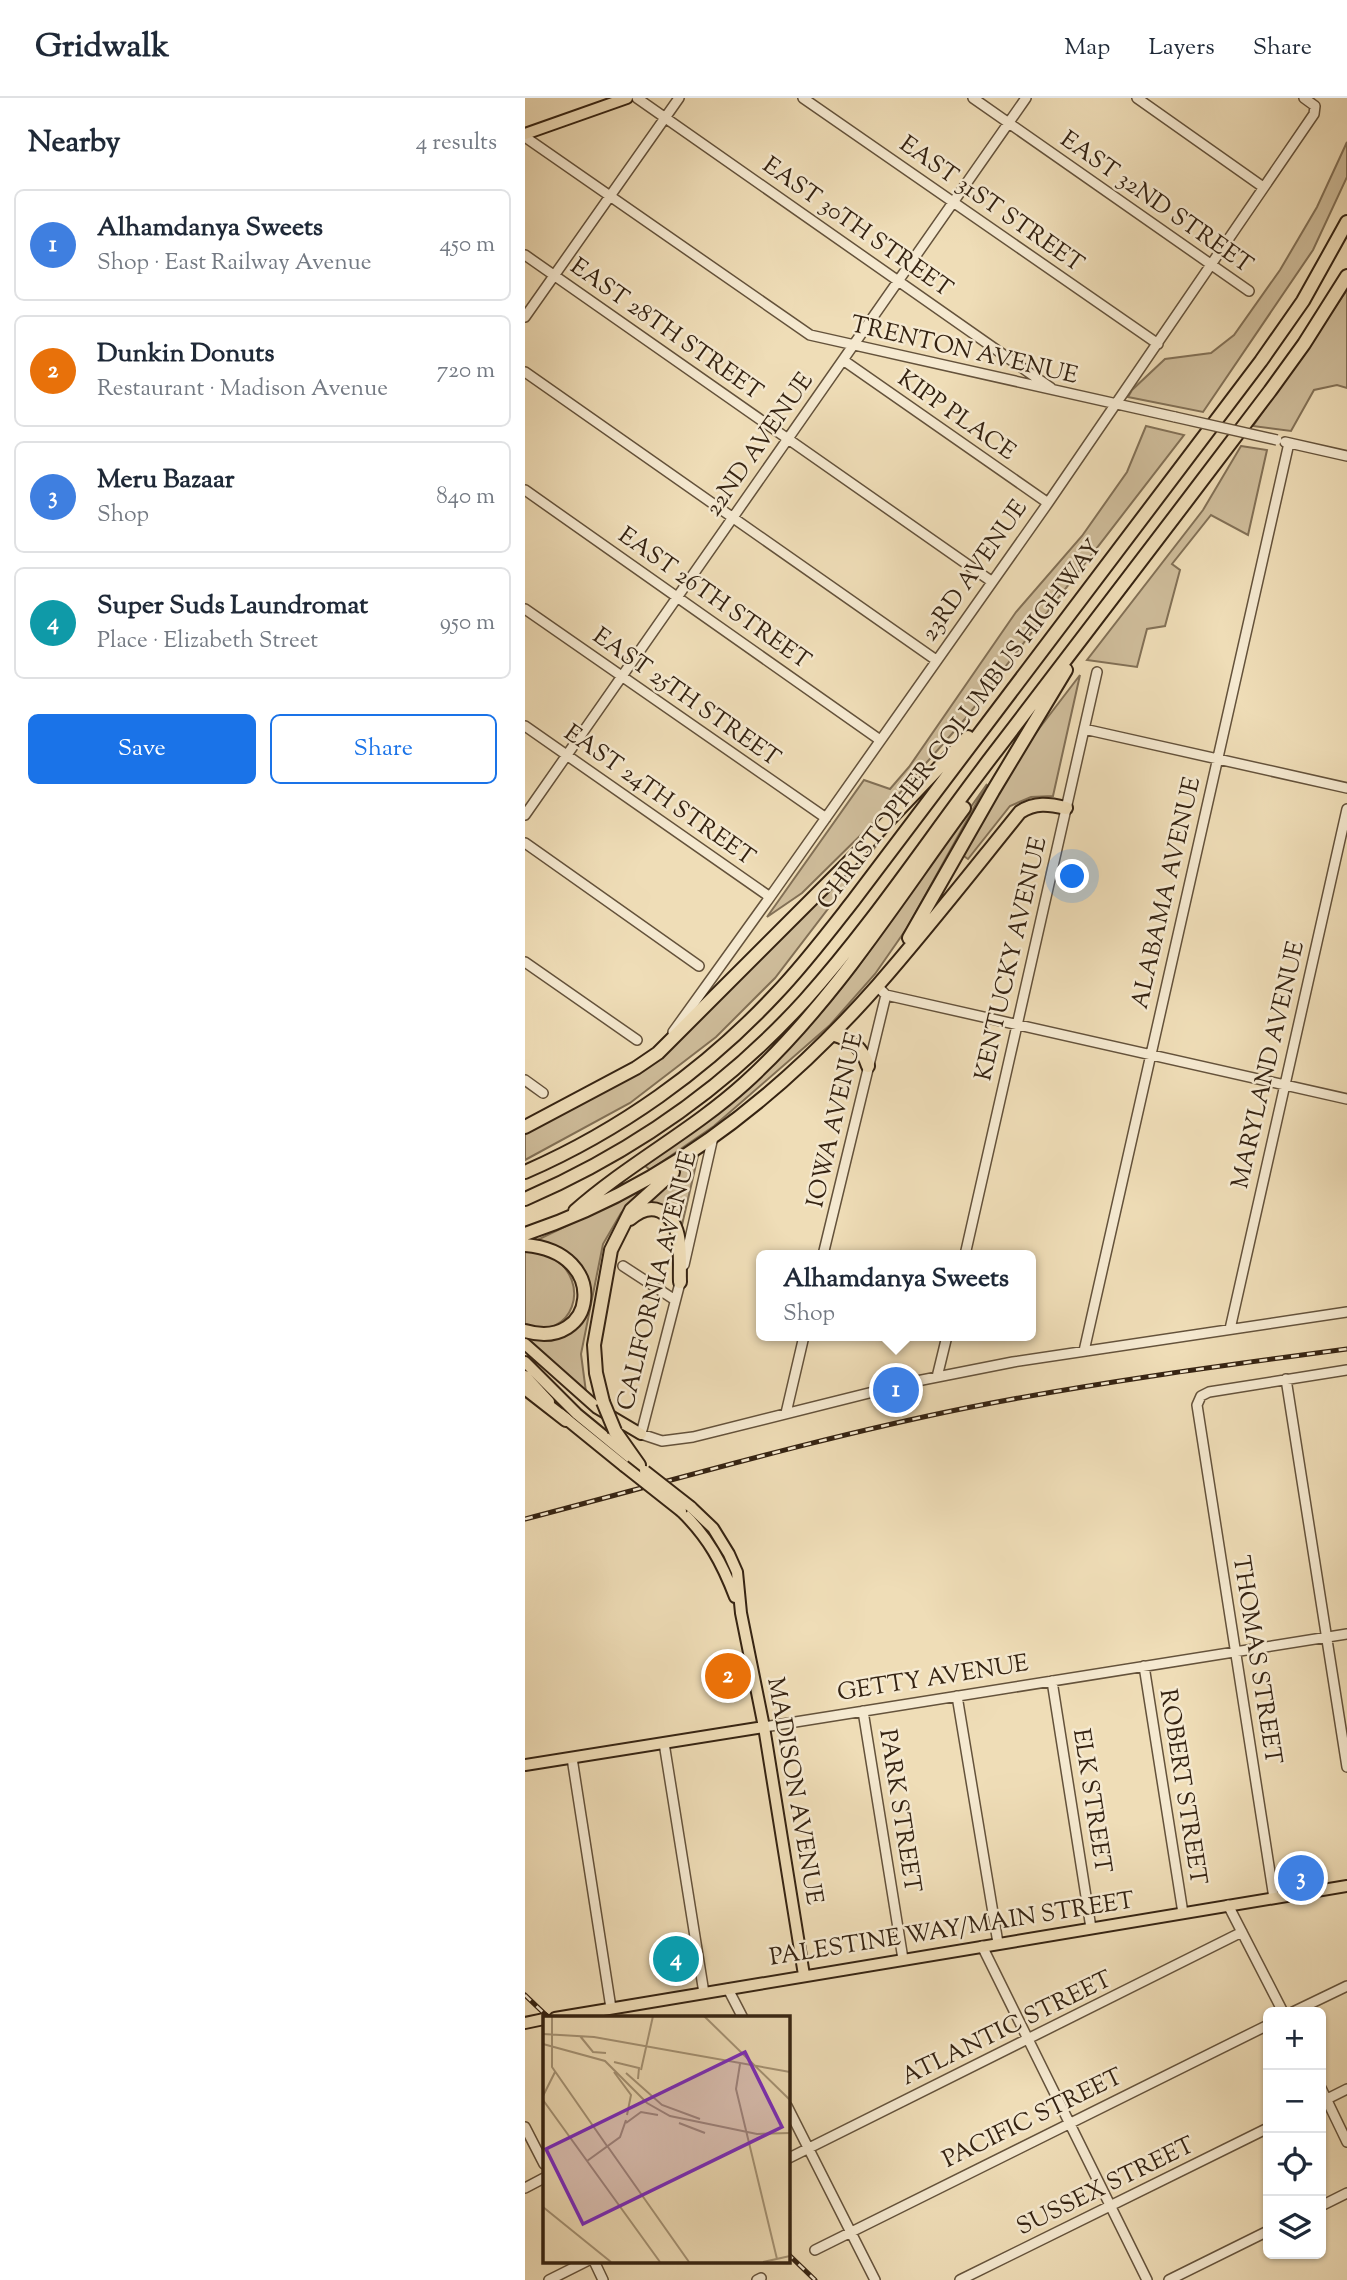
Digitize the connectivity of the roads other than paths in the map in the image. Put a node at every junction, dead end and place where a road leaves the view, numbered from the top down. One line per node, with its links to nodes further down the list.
1 (627, 98): 11 (main road)
2 (637, 98): 9 (street, EAST 30TH STREET)
3 (678, 98): 9 (street)
4 (803, 98): 14 (street, EAST 31ST STREET)
5 (973, 98): 10 (street, EAST 32ND STREET)
6 (1026, 98): 10 (street, 22ND AVENUE)
7 (1304, 98): 12 (street, 23RD AVENUE)
8 (1144, 100): 12 (street)
9 (665, 117): 13 (street); 20 (street, EAST 30TH STREET)
10 (1009, 123): 14 (street, 22ND AVENUE); 17 (street, EAST 32ND STREET)
11 (525, 136): 13 (street, TRENTON AVENUE)
12 (1263, 187): 17 (street, 23RD AVENUE)
13 (610, 196): 18 (street); 24 (street, TRENTON AVENUE)
14 (954, 201): 20 (street, 22ND AVENUE); 23 (street, EAST 31ST STREET)
15 (1347, 222): 42 (highway, CHRISTOPHER COLUMBUS HIGHWAY)
16 (525, 255): 18 (street, EAST 28TH STREET)
17 (1210, 264): 21 (street, EAST 32ND STREET); 23 (street, 23RD AVENUE)
18 (554, 275): 22 (street); 29 (street, EAST 28TH STREET)
19 (1347, 276): 38 (highway, CHRISTOPHER COLUMBUS HIGHWAY)
20 (899, 281): 24 (street, 22ND AVENUE); 27 (street, EAST 30TH STREET)
21 (1249, 291)
22 (525, 317)
23 (1158, 344): 28 (street, 23RD AVENUE)
24 (853, 345): 25 (street, 22ND AVENUE); 27 (street, TRENTON AVENUE)
25 (843, 360): 29 (street, 22ND AVENUE); 33 (street, KIPP PLACE)
26 (525, 372): 34 (street)
27 (1055, 391): 28 (street, TRENTON AVENUE)
28 (1116, 405): 30 (street, TRENTON AVENUE, bridge); 33 (street, 23RD AVENUE)
29 (789, 438): 34 (street, 22ND AVENUE); 35 (street, EAST 28TH STREET)
30 (1289, 443): 31 (street, TRENTON AVENUE); 48 (street, ALABAMA AVENUE)
31 (1347, 457)
32 (525, 490): 36 (street, EAST 26TH STREET)
33 (1048, 503): 35 (street, 23RD AVENUE)
34 (732, 518): 36 (street, 22ND AVENUE); 39 (street)
35 (991, 581): 39 (street, 23RD AVENUE)
36 (677, 597): 41 (street, 22ND AVENUE); 45 (street, EAST 26TH STREET)
37 (525, 608): 41 (street, EAST 25TH STREET)
38 (1090, 628): 46 (highway, CHRISTOPHER COLUMBUS HIGHWAY); 58 (highway)
39 (936, 660): 45 (street, 23RD AVENUE)
40 (1097, 672): 44 (street, KENTUCKY AVENUE)
41 (622, 676): 47 (street, 22ND AVENUE); 53 (street, EAST 25TH STREET)
42 (1011, 692): 63 (highway); 75 (highway, CHRISTOPHER COLUMBUS HIGHWAY)
43 (525, 726): 47 (street, EAST 24TH STREET)
44 (1084, 729): 48 (street); 50 (street, KENTUCKY AVENUE)
45 (880, 740): 53 (street, 23RD AVENUE)
46 (997, 749): 76 (highway, CHRISTOPHER COLUMBUS HIGHWAY); 77 (highway)
47 (567, 755): 52 (street, 22ND AVENUE); 55 (street, EAST 24TH STREET)
48 (1218, 759): 49 (street); 64 (street, ALABAMA AVENUE)
49 (1347, 788)
50 (1066, 808): 58 (highway); 60 (street, KENTUCKY AVENUE)
51 (1347, 808): 67 (street, MARYLAND AVENUE)
52 (525, 815)
53 (826, 818): 55 (street, 23RD AVENUE)
54 (525, 843): 57 (street)
55 (770, 897): 63 (street, 23RD AVENUE)
56 (525, 962): 62 (street)
57 (699, 966)
58 (890, 972): 59 (highway)
59 (881, 990): 60 (street); 61 (highway); 65 (street, IOWA AVENUE)
60 (1017, 1024): 64 (street); 82 (street, KENTUCKY AVENUE)
61 (832, 1034): 65 (highway); 73 (highway)
62 (637, 1040)
63 (658, 1054): 70 (highway)
64 (1149, 1055): 67 (street); 92 (street, ALABAMA AVENUE)
65 (868, 1066): 81 (street, IOWA AVENUE)
66 (525, 1080): 68 (street)
67 (1284, 1085): 69 (street); 87 (street, MARYLAND AVENUE)
68 (543, 1093)
69 (1347, 1099)
70 (559, 1109): 71 (highway); 72 (highway)
71 (525, 1121)
72 (525, 1127)
73 (713, 1137): 74 (highway); 84 (street, CALIFORNIA AVENUE)
74 (696, 1149): 77 (highway); 78 (highway)
75 (525, 1172)
76 (525, 1199)
77 (567, 1219): 79 (highway)
78 (620, 1229): 84 (highway); 102 (highway, bridge)
79 (525, 1234)
80 (525, 1245): 88 (highway)
81 (824, 1250)
82 (966, 1250)
83 (623, 1266): 85 (street)
84 (680, 1282): 85 (street, CALIFORNIA AVENUE)
85 (675, 1300): 101 (street, CALIFORNIA AVENUE)
86 (1347, 1312): 87 (street)
87 (1230, 1329): 92 (street)
88 (525, 1331)
89 (803, 1341): 99 (street)
90 (946, 1341): 96 (street)
91 (525, 1344): 101 (main road)
92 (1084, 1351): 96 (street)
93 (525, 1362): 102 (main road, MADISON AVENUE)
94 (1347, 1370): 97 (street)
95 (525, 1376): 100 (main road, MADISON AVENUE)
96 (937, 1377): 99 (street)
97 (1286, 1379): 105 (street); 106 (street, THOMAS STREET)
98 (525, 1388): 100 (highway)
99 (786, 1413): 101 (street)
100 (566, 1420): 103 (main road, MADISON AVENUE, bridge)
101 (641, 1434)
102 (642, 1468): 103 (main road, MADISON AVENUE, bridge)
103 (686, 1509): 111 (main road, MADISON AVENUE)
104 (1347, 1634): 105 (street, GETTY AVENUE)
105 (1326, 1637): 106 (street, GETTY AVENUE); 112 (street)
106 (1235, 1652): 107 (street, GETTY AVENUE); 118 (street, THOMAS STREET)
107 (1144, 1666): 108 (street, GETTY AVENUE); 120 (street, ROBERT STREET)
108 (1052, 1681): 109 (street, GETTY AVENUE); 121 (street, ELK STREET)
109 (957, 1696): 110 (street, GETTY AVENUE); 123 (street)
110 (863, 1711): 111 (street, GETTY AVENUE); 125 (street, PARK STREET)
111 (764, 1727): 113 (main road, GETTY AVENUE); 126 (main road, MADISON AVENUE)
112 (1344, 1734): 116 (street)
113 (664, 1743): 114 (main road, GETTY AVENUE); 129 (street)
114 (572, 1758): 115 (main road, GETTY AVENUE); 132 (street)
115 (525, 1765)
116 (1347, 1767)
117 (1347, 1886): 118 (main road, PALESTINE WAY/MAIN STREET)
118 (1274, 1898): 119 (main road, PALESTINE WAY/MAIN STREET)
119 (1228, 1905): 120 (main road, PALESTINE WAY/MAIN STREET); 122 (street)
120 (1183, 1913): 121 (main road, PALESTINE WAY/MAIN STREET)
121 (1091, 1928): 123 (main road, PALESTINE WAY/MAIN STREET)
122 (1242, 1932): 130 (street); 138 (street, ATLANTIC STREET)
123 (998, 1943): 124 (main road, PALESTINE WAY/MAIN STREET)
124 (982, 1946): 125 (main road, PALESTINE WAY/MAIN STREET); 138 (street)
125 (903, 1959): 126 (main road, PALESTINE WAY/MAIN STREET)
126 (804, 1975): 128 (main road, PALESTINE WAY/MAIN STREET)
127 (1347, 1986): 131 (street)
128 (728, 1989): 129 (main road, PALESTINE WAY/MAIN STREET); 134 (street)
129 (704, 1993): 132 (main road, PALESTINE WAY/MAIN STREET)
130 (1280, 2007)
131 (1303, 2007)
132 (611, 2008): 133 (main road, PALESTINE WAY/MAIN STREET)
133 (566, 2016)
134 (742, 2016)
135 (543, 2019): 136 (main road)
136 (525, 2022)
137 (1263, 2027): 143 (street, PACIFIC STREET)
138 (1029, 2040): 143 (street); 147 (street, ATLANTIC STREET)
139 (1347, 2089): 140 (street)
140 (1326, 2100)
141 (1326, 2105): 146 (street)
142 (789, 2110): 147 (street)
143 (1069, 2123): 154 (street); 155 (street, PACIFIC STREET)
144 (525, 2127): 149 (street)
145 (1263, 2130): 154 (street, SUSSEX STREET)
146 (1347, 2142)
147 (809, 2148): 148 (street, ATLANTIC STREET); 155 (street)
148 (789, 2158)
149 (543, 2162)
150 (543, 2179): 151 (street)
151 (525, 2188)
152 (1347, 2193): 153 (street)
153 (1326, 2204)
154 (1111, 2206): 163 (street, SUSSEX STREET); 164 (street)
155 (851, 2231): 157 (street, PACIFIC STREET); 162 (street)
156 (1263, 2233): 165 (street)
157 (815, 2250)
158 (585, 2262): 160 (street)
159 (594, 2262): 161 (street)
160 (549, 2280)
161 (603, 2280)
162 (875, 2280)
163 (960, 2280)
164 (1147, 2280)
165 (1169, 2280)

